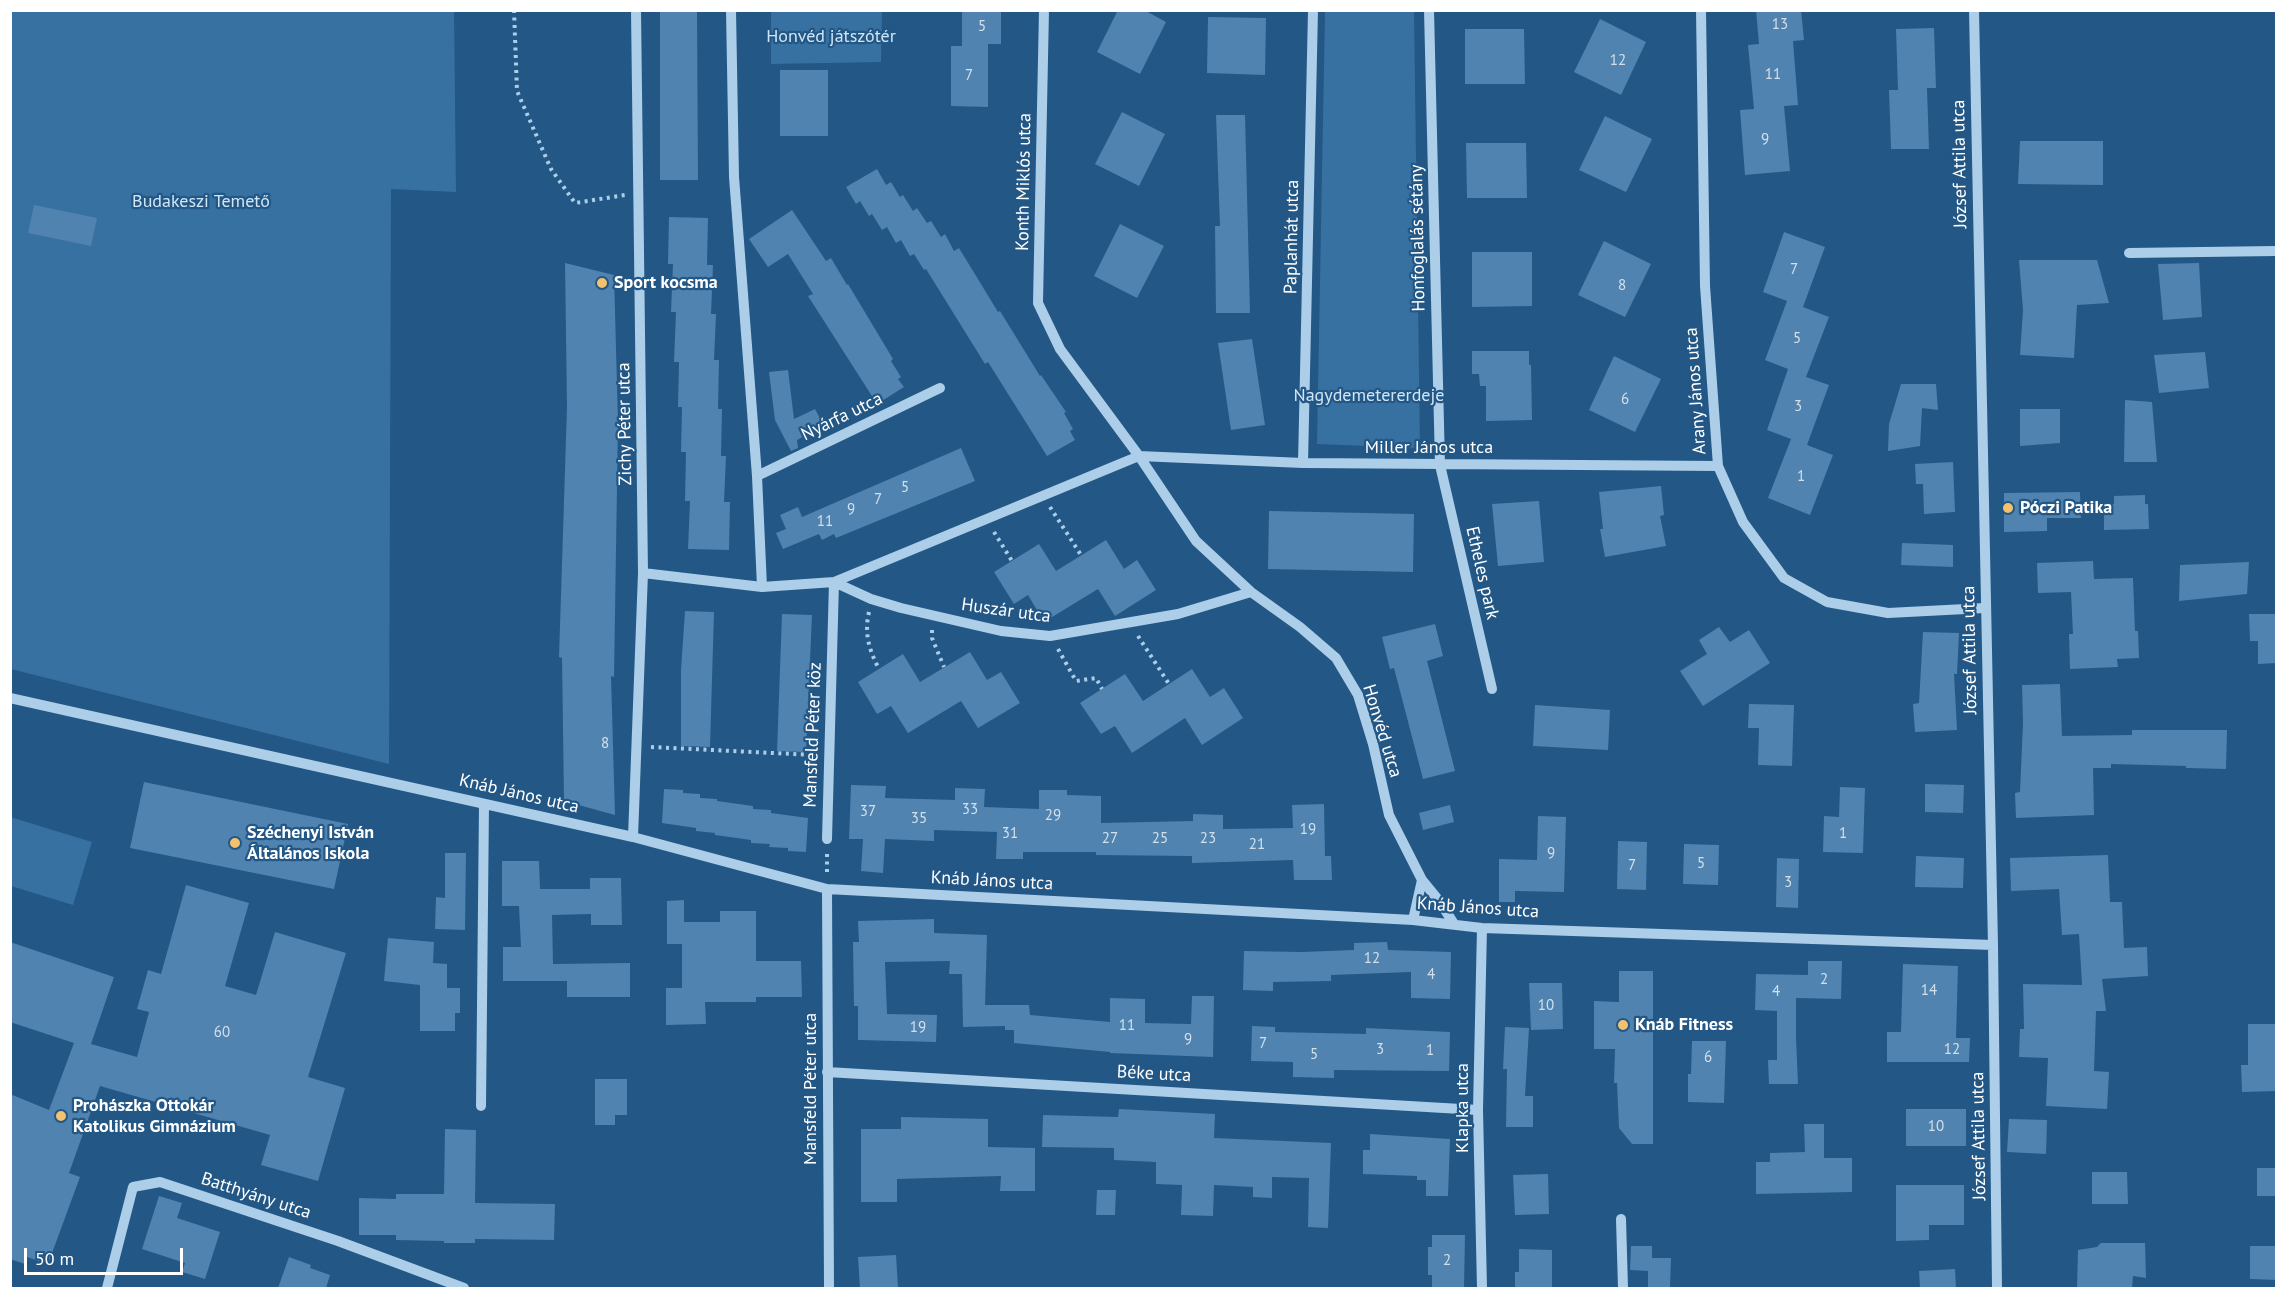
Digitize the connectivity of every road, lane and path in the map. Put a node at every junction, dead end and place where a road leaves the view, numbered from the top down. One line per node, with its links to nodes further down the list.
1 (514, 10): 9 (path)
2 (636, 10): 9 (street, Zichy Péter utca)
3 (731, 10): 18 (street)
4 (1044, 10): 12 (street, Konth Miklós utca)
5 (1313, 10): 15 (street, Paplanhát utca)
6 (1429, 10): 16 (street, Honfoglalás sétány)
7 (1701, 10): 17 (street, Arany János utca)
8 (1974, 10): 28 (street, József Attila utca)
9 (639, 192): 23 (street, Zichy Péter utca)
10 (2277, 251): 11 (street)
11 (2129, 253)
12 (1060, 349): 14 (street, Honvéd utca)
13 (940, 388): 18 (street, Nyárfa utca)
14 (1139, 456): 15 (street, Miller János utca); 19 (street, Huszár utca); 26 (street, Honvéd utca)
15 (1304, 464): 16 (street, Miller János utca)
16 (1440, 465): 17 (street, Miller János utca); 36 (street, Etheles park)
17 (1718, 466): 28 (street, Arany János utca)
18 (757, 476): 25 (street)
19 (1043, 496): 21 (path); 24 (street, Huszár utca)
20 (1005, 550): 22 (path)
21 (1081, 555)
22 (1012, 561)
23 (643, 573): 25 (street, Huszár utca); 38 (street, Zichy Péter utca)
24 (834, 582): 25 (street, Huszár utca); 27 (street, Huszár utca); 39 (street, Mansfeld Péter köz)
25 (762, 587)
26 (1251, 592): 30 (street, Huszár utca); 43 (street, Honvéd utca)
27 (871, 599): 29 (street, Huszár utca); 33 (path)
28 (1985, 608): 48 (street, József Attila utca)
29 (931, 615): 31 (street, Huszár utca); 32 (path)
30 (1129, 623): 31 (street, Huszár utca); 34 (path)
31 (1050, 636): 35 (path)
32 (944, 668)
33 (879, 669)
34 (1169, 684)
35 (1102, 688)
36 (1492, 689)
37 (10, 698): 40 (street, Knáb János utca)
38 (636, 746): 39 (path); 41 (street, Zichy Péter utca)
39 (830, 756): 42 (street, Mansfeld Péter köz)
40 (484, 804): 41 (street, Knáb János utca); 50 (street)
41 (633, 837): 44 (street, Knáb János utca)
42 (827, 838): 44 (path)
43 (1422, 880): 45 (street); 46 (street, Honvéd utca)
44 (827, 889): 45 (street, Knáb János utca); 49 (street, Mansfeld Péter utca)
45 (1413, 920): 46 (street, Knáb János utca)
46 (1454, 924): 47 (street, Knáb János utca)
47 (1482, 928): 48 (street, Knáb János utca); 51 (street, Klapka utca)
48 (1994, 945): 58 (street, József Attila utca)
49 (827, 1071): 51 (street, Béke utca); 55 (street, Mansfeld Péter utca)
50 (482, 1106)
51 (1478, 1110): 56 (street, Klapka utca)
52 (1622, 1220): 57 (street)
53 (107, 1288): 54 (street, Batthyány utca)
54 (464, 1288)
55 (829, 1288)
56 (1482, 1288)
57 (1623, 1288)
58 (1997, 1288)

